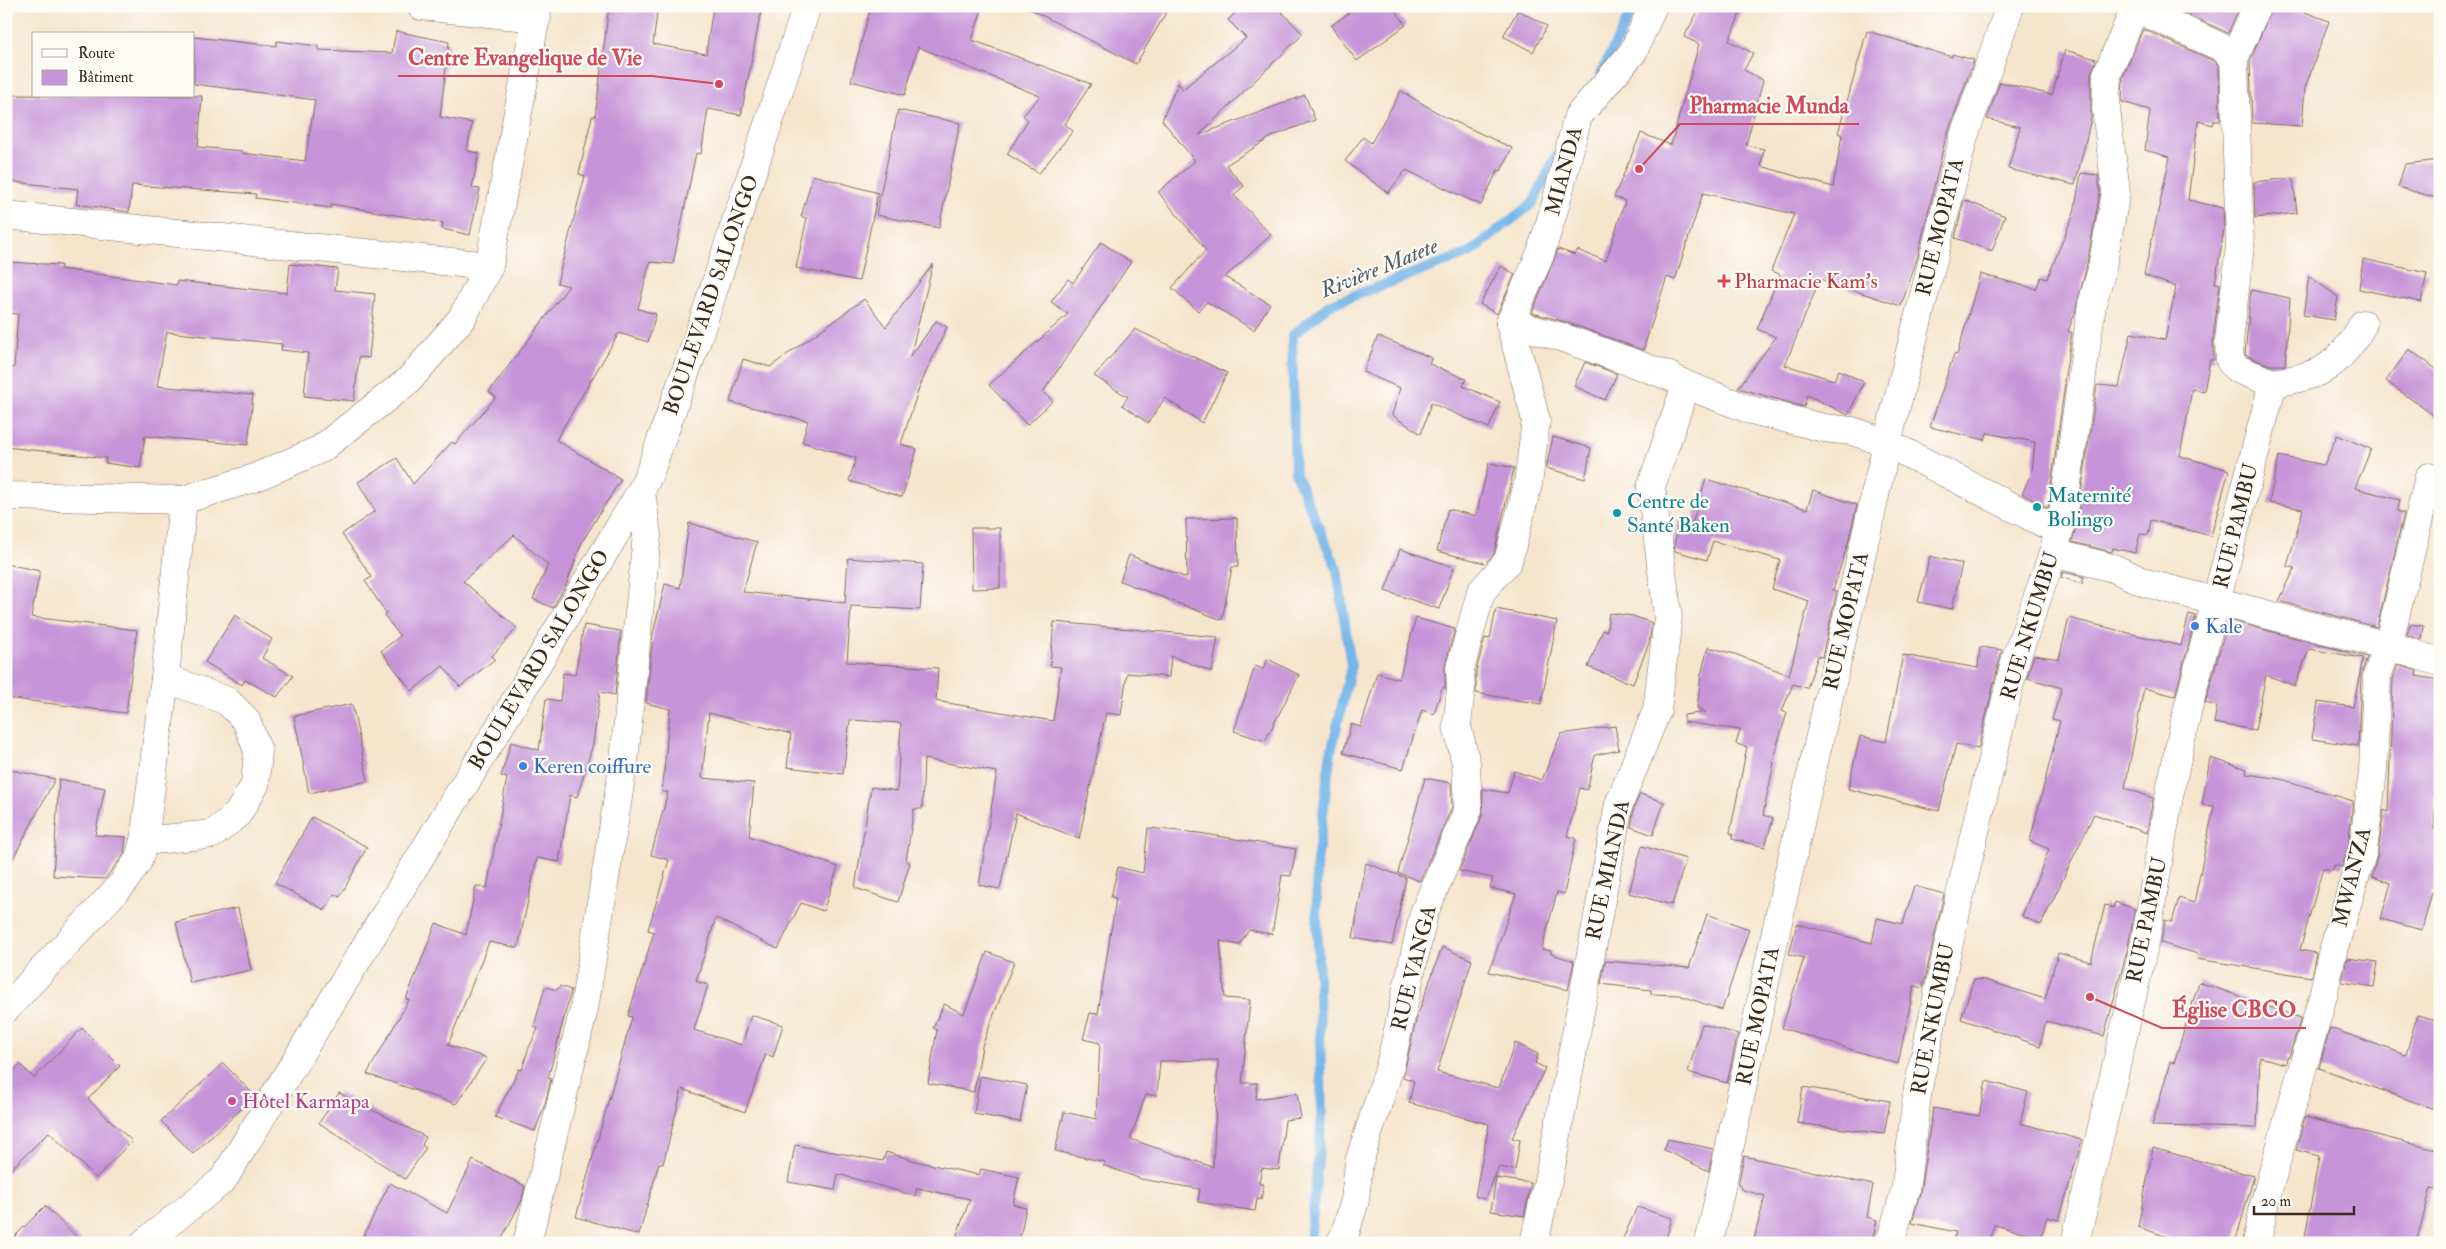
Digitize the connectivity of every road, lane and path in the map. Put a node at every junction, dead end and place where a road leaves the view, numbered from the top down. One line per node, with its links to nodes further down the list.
1 (421, 6): 7 (street)
2 (807, 6): 17 (street, BOULEVARD SALONGO)
3 (1653, 6): 11 (street, MIANDA)
4 (2010, 6): 15 (street, RUE MOPATA)
5 (2257, 6): 8 (street)
6 (2133, 7): 8 (street); 20 (street, RUE NKUMBU)
7 (537, 12): 10 (street)
8 (2234, 59): 13 (street)
9 (6, 216): 10 (street)
10 (489, 266): 19 (street)
11 (1510, 323): 14 (street); 29 (street, RUE VANGA)
12 (2363, 324): 13 (street)
13 (2273, 383): 21 (street, RUE PAMBU)
14 (1686, 385): 15 (street); 30 (street, RUE MIANDA)
15 (1887, 443): 20 (street); 31 (street, RUE MOPATA)
16 (2429, 477): 22 (street, MWANZA)
17 (641, 491): 27 (street, BOULEVARD SALONGO); 28 (street)
18 (6, 496): 19 (street)
19 (183, 500): 24 (street)
20 (2056, 542): 21 (street); 32 (street, RUE NKUMBU)
21 (2217, 603): 22 (street); 33 (street, RUE PAMBU)
22 (2388, 646): 23 (street); 34 (street, MWANZA)
23 (2440, 662)
24 (165, 678): 25 (street); 25 (street)
25 (144, 841): 26 (street)
26 (6, 1009)
27 (144, 1243)
28 (527, 1243)
29 (1340, 1243)
30 (1534, 1243)
31 (1709, 1243)
32 (1890, 1243)
33 (2075, 1243)
34 (2257, 1243)

